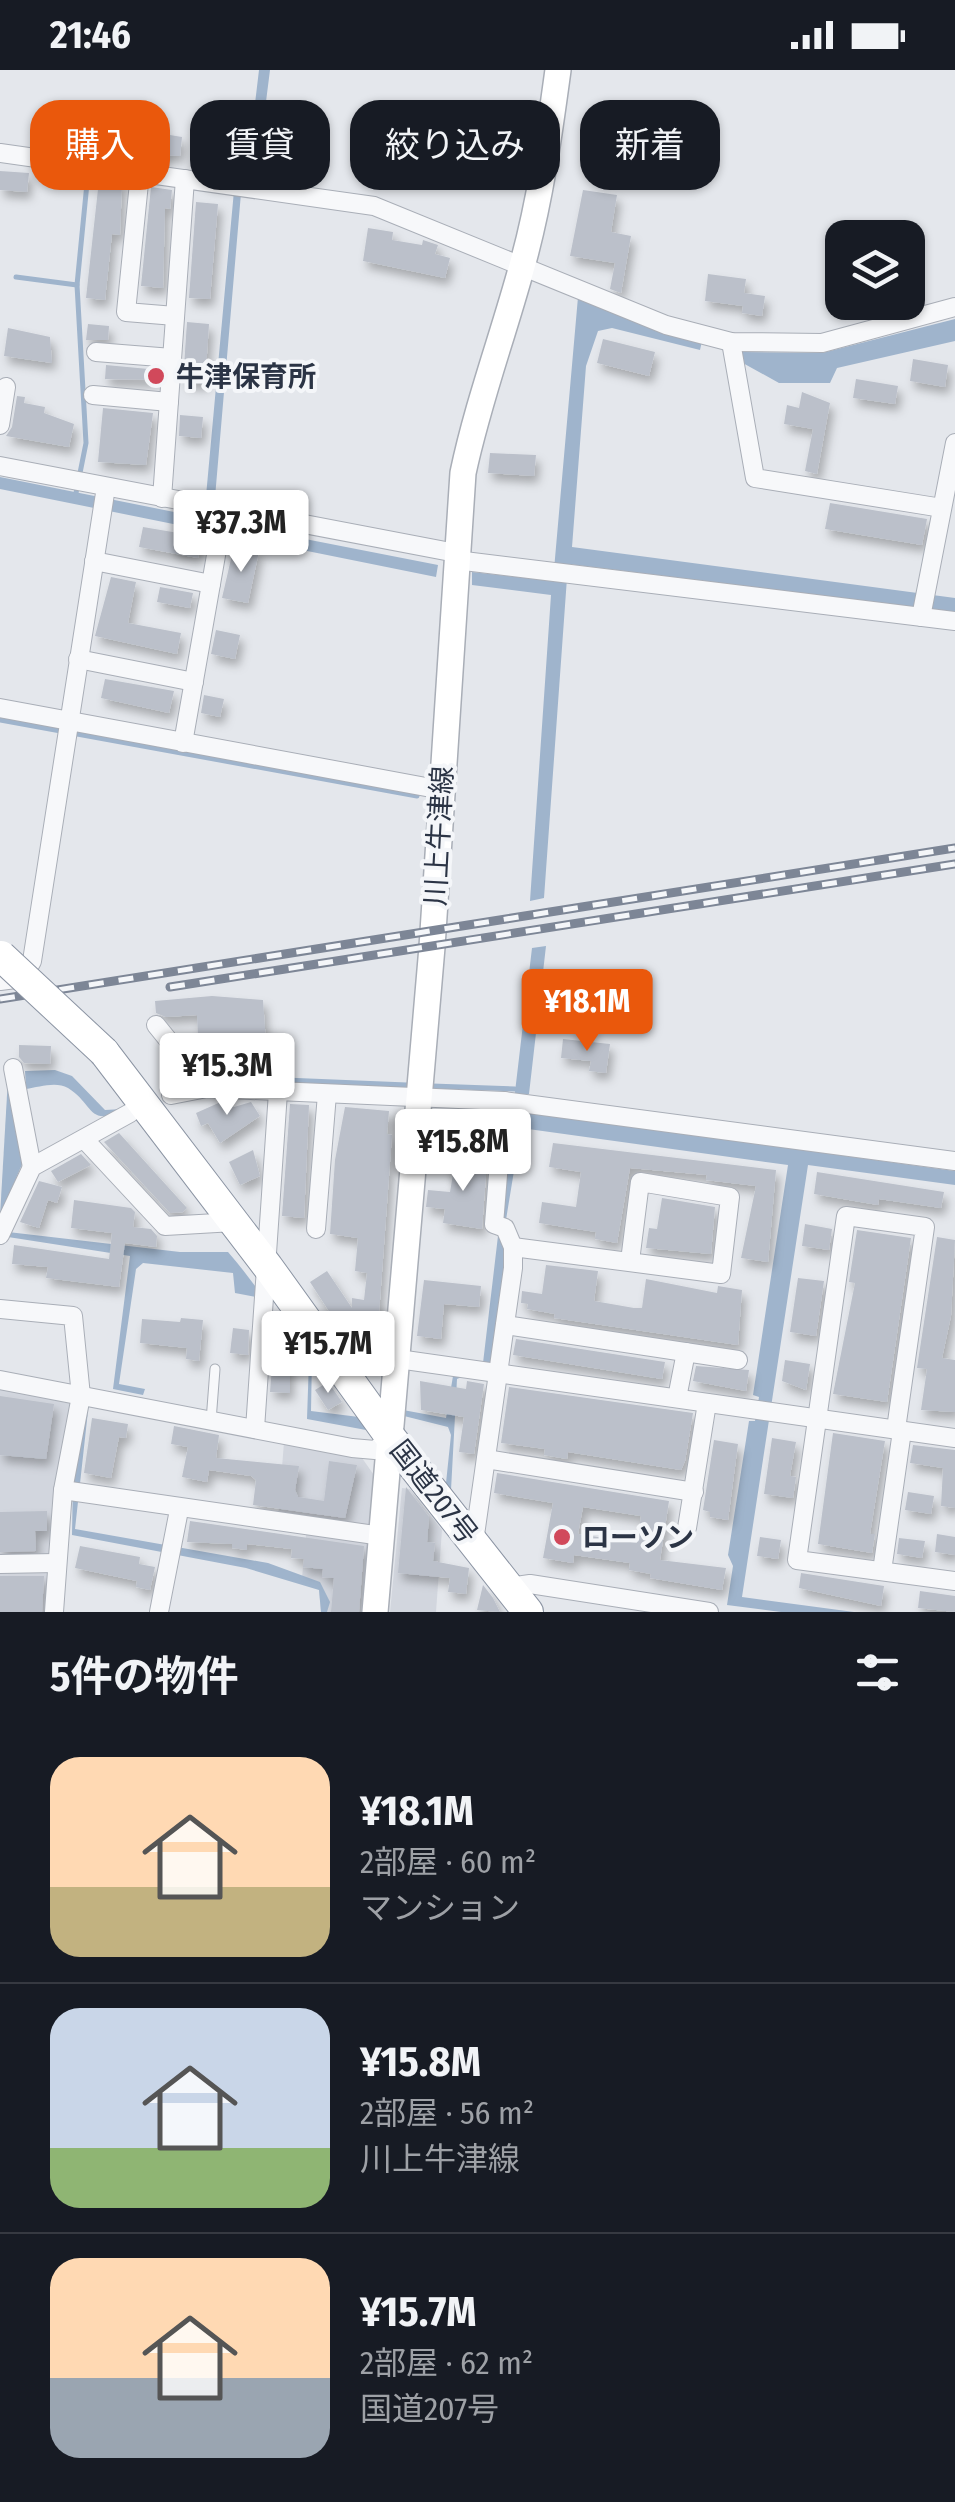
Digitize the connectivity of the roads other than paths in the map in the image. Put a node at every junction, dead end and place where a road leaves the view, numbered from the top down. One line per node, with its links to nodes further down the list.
1 (558, 70): 7 (main road, 川上牛津線)
2 (0, 153): 3 (street)
3 (30, 157)
4 (170, 177): 5 (street)
5 (185, 179): 7 (street); 9 (street)
6 (138, 190): 9 (street)
7 (523, 265): 10 (street); 23 (main road, 川上牛津線)
8 (955, 306): 10 (street)
9 (175, 316): 12 (street)
10 (731, 342): 21 (street)
11 (96, 352): 12 (street)
12 (172, 358): 15 (street)
13 (6, 387): 16 (street)
14 (93, 396): 15 (street)
15 (168, 402): 20 (street)
16 (0, 425)
17 (955, 443): 21 (street)
18 (0, 466): 19 (street)
19 (106, 487): 20 (street); 24 (street)
20 (162, 498): 22 (street)
21 (942, 508): 26 (street)
22 (224, 510): 23 (street); 25 (street)
23 (456, 556): 26 (street); 33 (main road, 川上牛津線)
24 (94, 561): 25 (street); 28 (street)
25 (211, 584): 29 (street)
26 (921, 617): 27 (street)
27 (955, 621)
28 (78, 659): 29 (street); 31 (street)
29 (194, 682): 32 (street)
30 (0, 708): 31 (street)
31 (68, 730): 32 (street); 35 (street)
32 (183, 743): 33 (street)
33 (442, 790): 42 (main road, 川上牛津線)
34 (0, 956): 48 (highway, 国道207号, bridge)
35 (0, 981)
36 (156, 1026): 38 (street)
37 (13, 1068): 47 (street)
38 (208, 1088): 39 (street); 41 (street)
39 (278, 1092): 40 (street); 53 (street)
40 (327, 1094): 42 (street); 49 (street)
41 (171, 1096)
42 (419, 1099): 43 (street); 57 (main road, 川上牛津線)
43 (504, 1100): 46 (street); 51 (street)
44 (130, 1113): 45 (street)
45 (84, 1139): 47 (street); 48 (street)
46 (955, 1161)
47 (32, 1166): 50 (street)
48 (234, 1222): 53 (highway, 国道207号)
49 (316, 1229)
50 (0, 1235)
51 (513, 1247): 52 (street); 55 (street)
52 (630, 1262): 52 (street)
53 (267, 1294): 67 (street); 69 (highway, 国道207号)
54 (0, 1309): 62 (street)
55 (505, 1325): 56 (street); 60 (street)
56 (686, 1352): 58 (street); 63 (street)
57 (398, 1359): 60 (street); 69 (main road, 川上牛津線)
58 (738, 1360)
59 (215, 1370): 66 (lane)
60 (496, 1373): 63 (street); 71 (street)
61 (0, 1380): 62 (street)
62 (81, 1396): 66 (street); 72 (street)
63 (677, 1398): 64 (street)
64 (707, 1403): 65 (street); 73 (street)
65 (816, 1418): 68 (street); 68 (street); 80 (street)
66 (211, 1421): 67 (street)
67 (255, 1429): 69 (street)
68 (899, 1430): 70 (street); 80 (street)
69 (391, 1438): 76 (main road, 川上牛津線); 77 (highway, 国道207号)
70 (955, 1438)
71 (486, 1459): 73 (street); 77 (street)
72 (72, 1492): 74 (street); 78 (street)
73 (694, 1492): 75 (street)
74 (180, 1510): 76 (street); 84 (street)
75 (687, 1528)
76 (382, 1536): 85 (main road, 川上牛津線)
77 (474, 1542): 82 (highway, 国道207号)
78 (56, 1563): 79 (street); 83 (street)
79 (0, 1564)
80 (882, 1572): 81 (street)
81 (955, 1581)
82 (508, 1587): 86 (highway, 国道207号); 87 (street)
83 (54, 1612)
84 (159, 1612)
85 (375, 1612)
86 (528, 1612)
87 (708, 1612)

